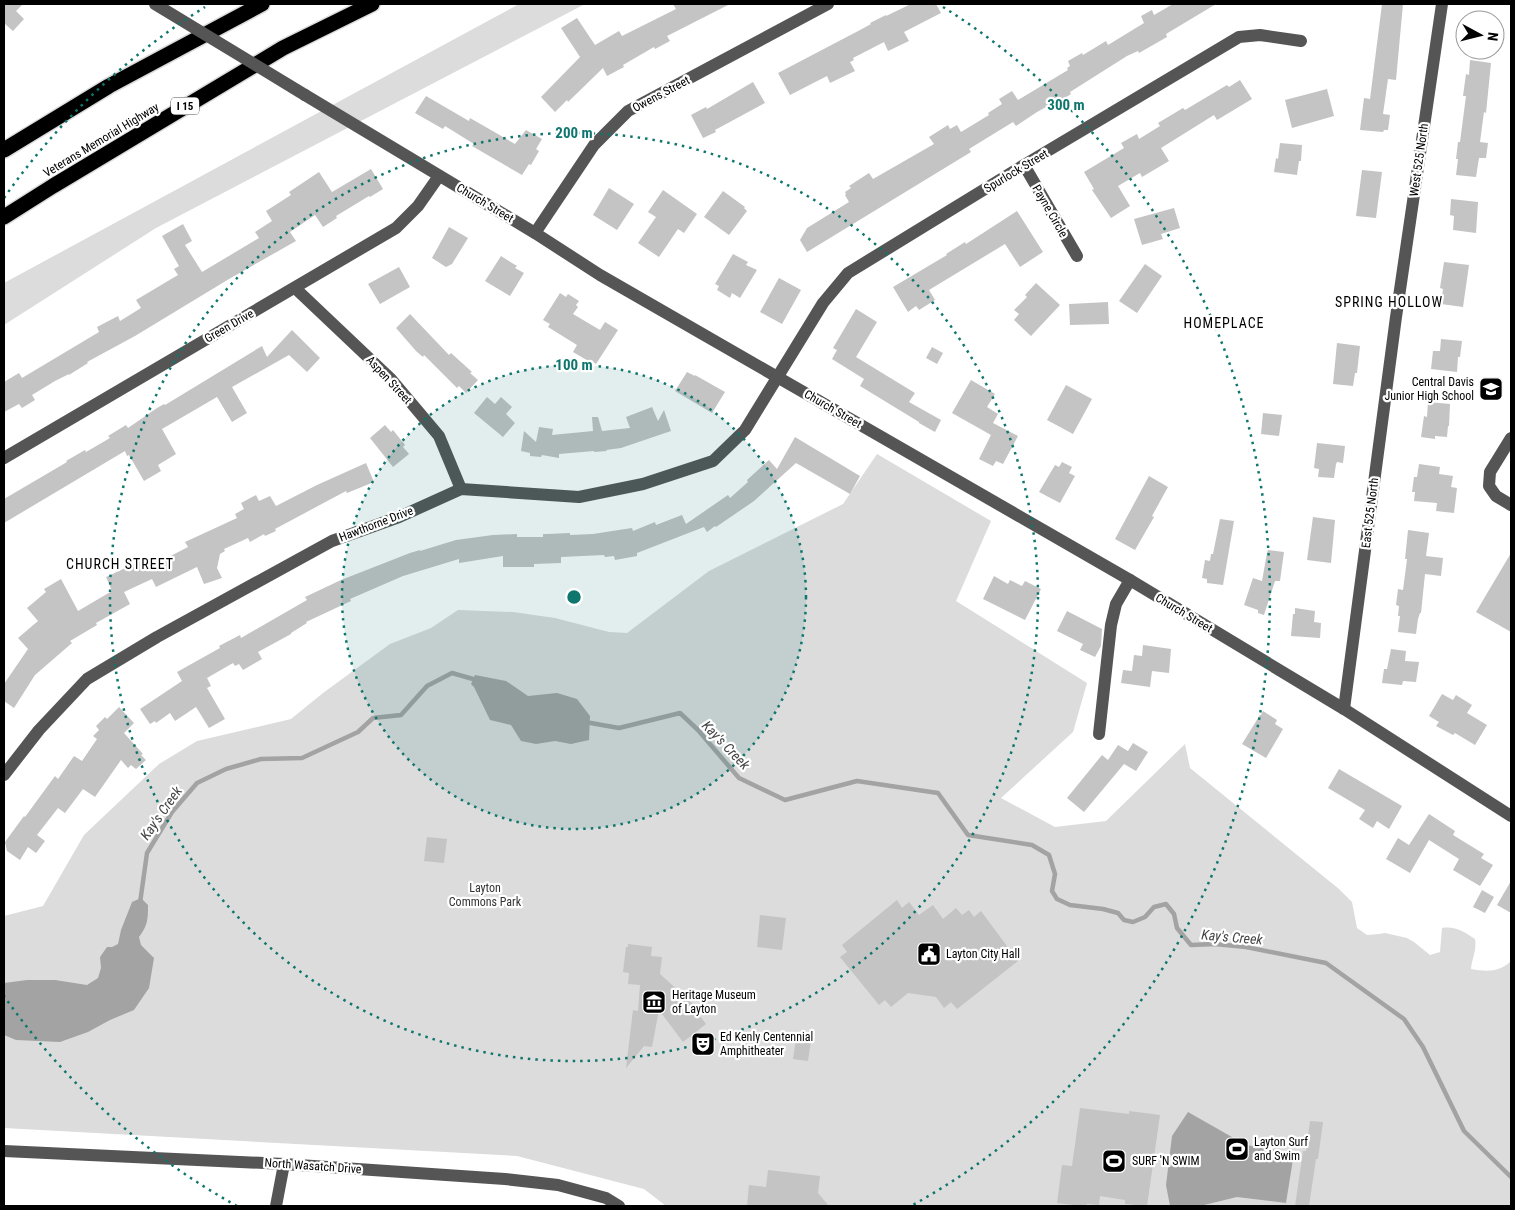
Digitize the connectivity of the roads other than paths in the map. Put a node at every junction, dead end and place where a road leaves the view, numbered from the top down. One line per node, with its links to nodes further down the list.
1 (155, 4): 9 (street, Church Street, bridge)
2 (262, 4): 7 (highway)
3 (372, 4): 10 (highway, Veterans Memorial Highway / I 15)
4 (828, 4): 11 (street, Owens Street)
5 (1442, 4): 14 (street, West 525 North)
6 (1301, 41): 8 (street, Spurlock Street)
7 (4, 150)
8 (1024, 166): 12 (street, Payne Circle); 15 (street, Spurlock Street)
9 (439, 176): 11 (street, Church Street); 13 (street, Green Drive)
10 (4, 217)
11 (535, 233): 15 (street, Church Street)
12 (1077, 256)
13 (295, 288): 17 (street, Green Drive); 18 (street, Aspen Street)
14 (1396, 317): 21 (street, East 525 North)
15 (778, 377): 18 (street, Hawthorne Drive); 20 (street, Church Street)
16 (1511, 438): 19 (street)
17 (4, 458)
18 (461, 489): 23 (street, Hawthorne Drive)
19 (1511, 505)
20 (1130, 580): 21 (street, Church Street); 22 (street)
21 (1344, 709): 24 (street, Church Street)
22 (1099, 734)
23 (4, 775)
24 (1511, 816)
25 (4, 1151): 26 (street, North Wasatch Drive)
26 (284, 1164): 27 (street); 28 (street, North Wasatch Drive)
27 (276, 1206)
28 (619, 1206)

